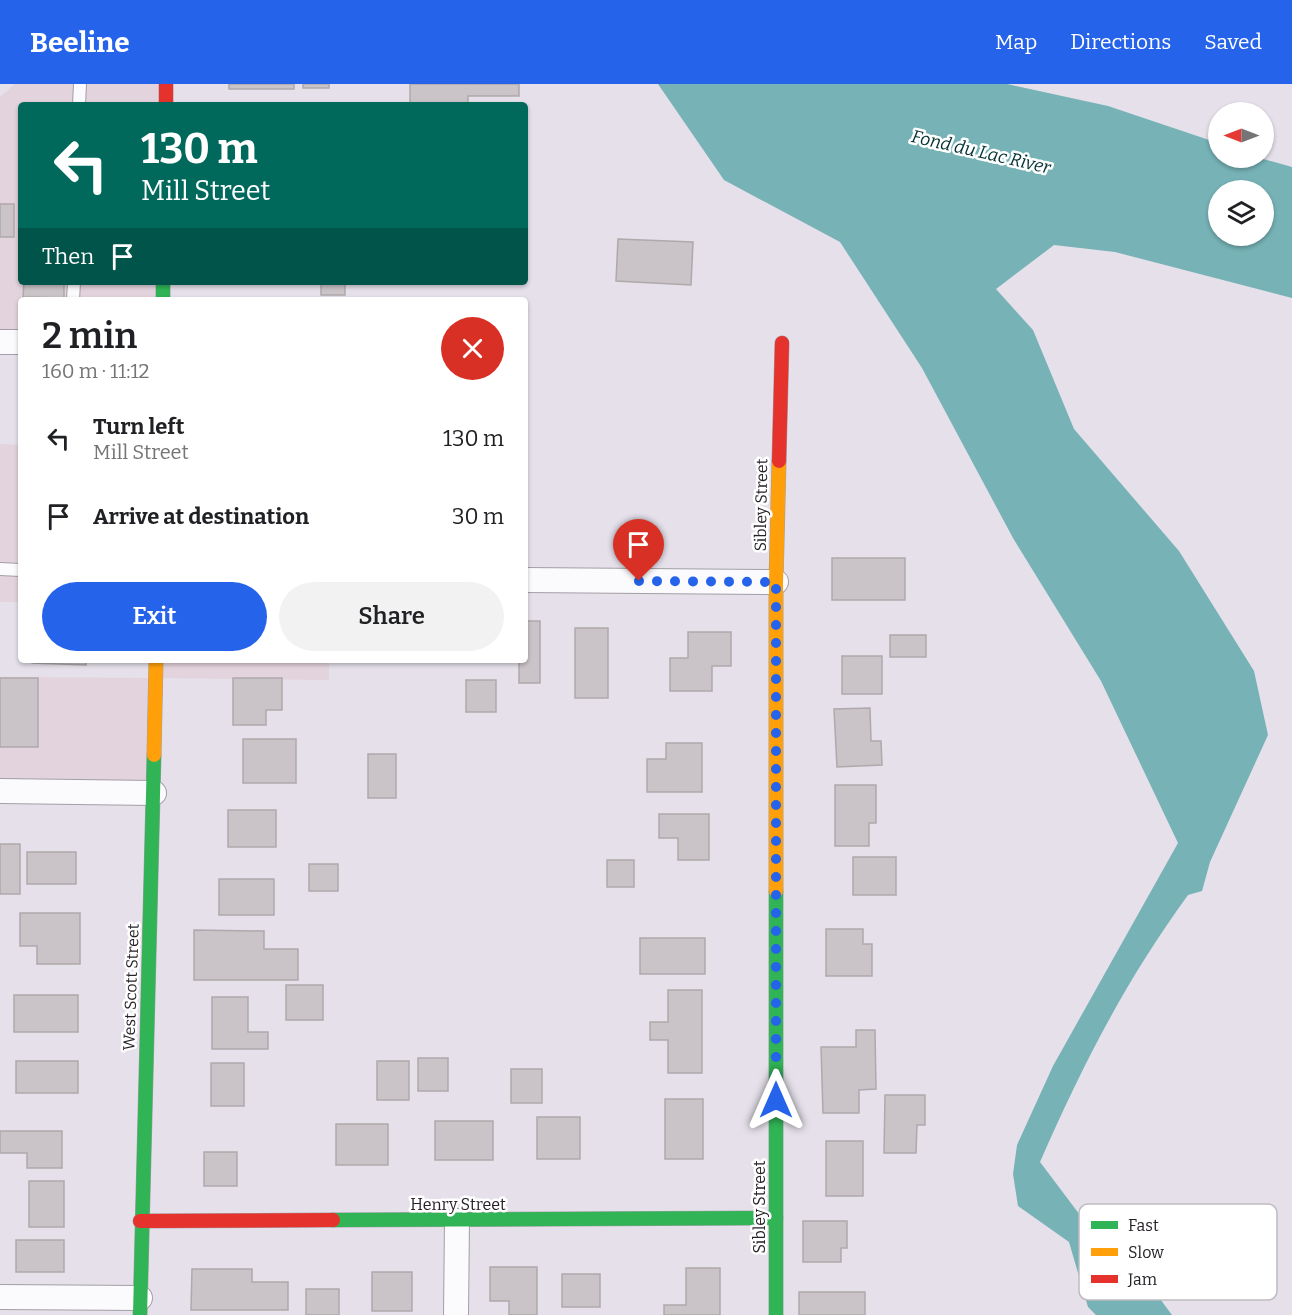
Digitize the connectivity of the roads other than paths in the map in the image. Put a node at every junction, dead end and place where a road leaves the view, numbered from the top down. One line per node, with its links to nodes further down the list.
1 (80, 84): 3 (lane)
2 (166, 84): 4 (street)
3 (79, 102)
4 (166, 102)
5 (0, 342): 6 (street)
6 (18, 342)
7 (782, 343): 11 (street, Sibley Street)
8 (0, 569): 9 (lane)
9 (18, 570)
10 (528, 580): 11 (street)
11 (776, 582): 15 (street, Sibley Street)
12 (156, 663): 14 (street, West Scott Street)
13 (0, 791): 14 (street)
14 (154, 793): 16 (street, West Scott Street)
15 (776, 1218): 17 (street, Henry Street); 21 (street, Sibley Street)
16 (140, 1221): 17 (street, Henry Street); 19 (street, West Scott Street)
17 (457, 1221): 20 (street)
18 (0, 1297): 19 (street)
19 (140, 1307)
20 (456, 1315)
21 (776, 1315)

